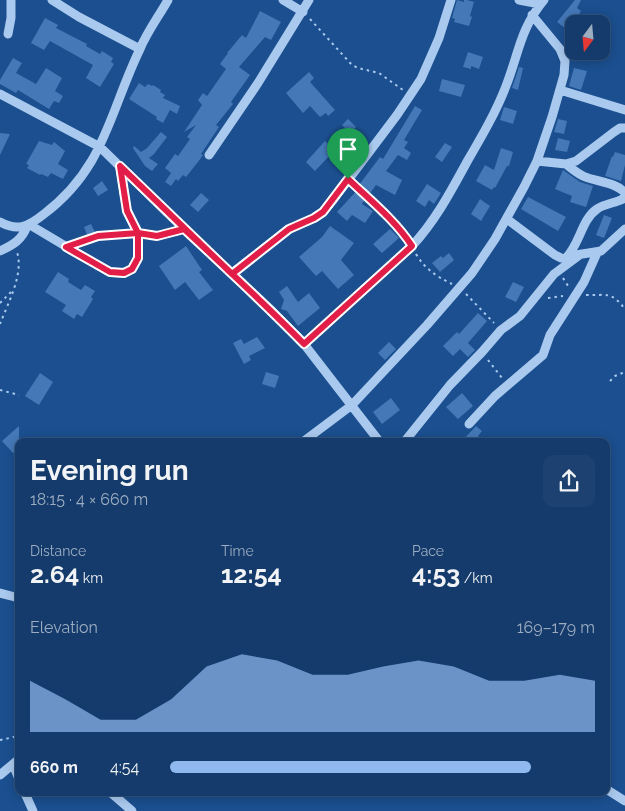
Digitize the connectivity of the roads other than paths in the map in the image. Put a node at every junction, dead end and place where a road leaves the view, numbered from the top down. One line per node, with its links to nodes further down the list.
1 (11, 0): 11 (street)
2 (52, 0): 12 (street)
3 (168, 0): 12 (street)
4 (283, 0): 9 (street)
5 (310, 0): 9 (street)
6 (451, 0): 31 (street)
7 (519, 0): 8 (street)
8 (542, 2): 10 (street)
9 (303, 12): 18 (street)
10 (532, 15): 13 (street); 32 (street)
11 (8, 34)
12 (140, 48): 17 (street)
13 (560, 90): 15 (street); 19 (street)
14 (0, 94): 17 (street)
15 (625, 110)
16 (625, 128): 20 (street)
17 (100, 147): 21 (street); 25 (street)
18 (209, 155)
19 (537, 161): 20 (street); 23 (street)
20 (566, 164): 22 (street)
21 (120, 166): 25 (street); 31 (street)
22 (625, 194): 30 (street)
23 (506, 219): 30 (street); 33 (street)
24 (0, 222): 25 (street)
25 (29, 226): 27 (street)
26 (625, 228): 28 (street)
27 (0, 252)
28 (597, 253): 29 (street); 34 (street)
29 (581, 254): 30 (street); 37 (street)
30 (568, 256)
31 (232, 274): 32 (street)
32 (304, 344): 33 (street)
33 (352, 405): 35 (street); 36 (street)
34 (469, 424)
35 (308, 438)
36 (376, 438)
37 (407, 438)
38 (0, 593): 39 (street)
39 (15, 597)
40 (15, 762): 41 (street)
41 (0, 775)
42 (610, 792): 45 (street)
43 (26, 796): 46 (street)
44 (115, 796): 47 (street)
45 (625, 801)
46 (32, 811)
47 (132, 811)

